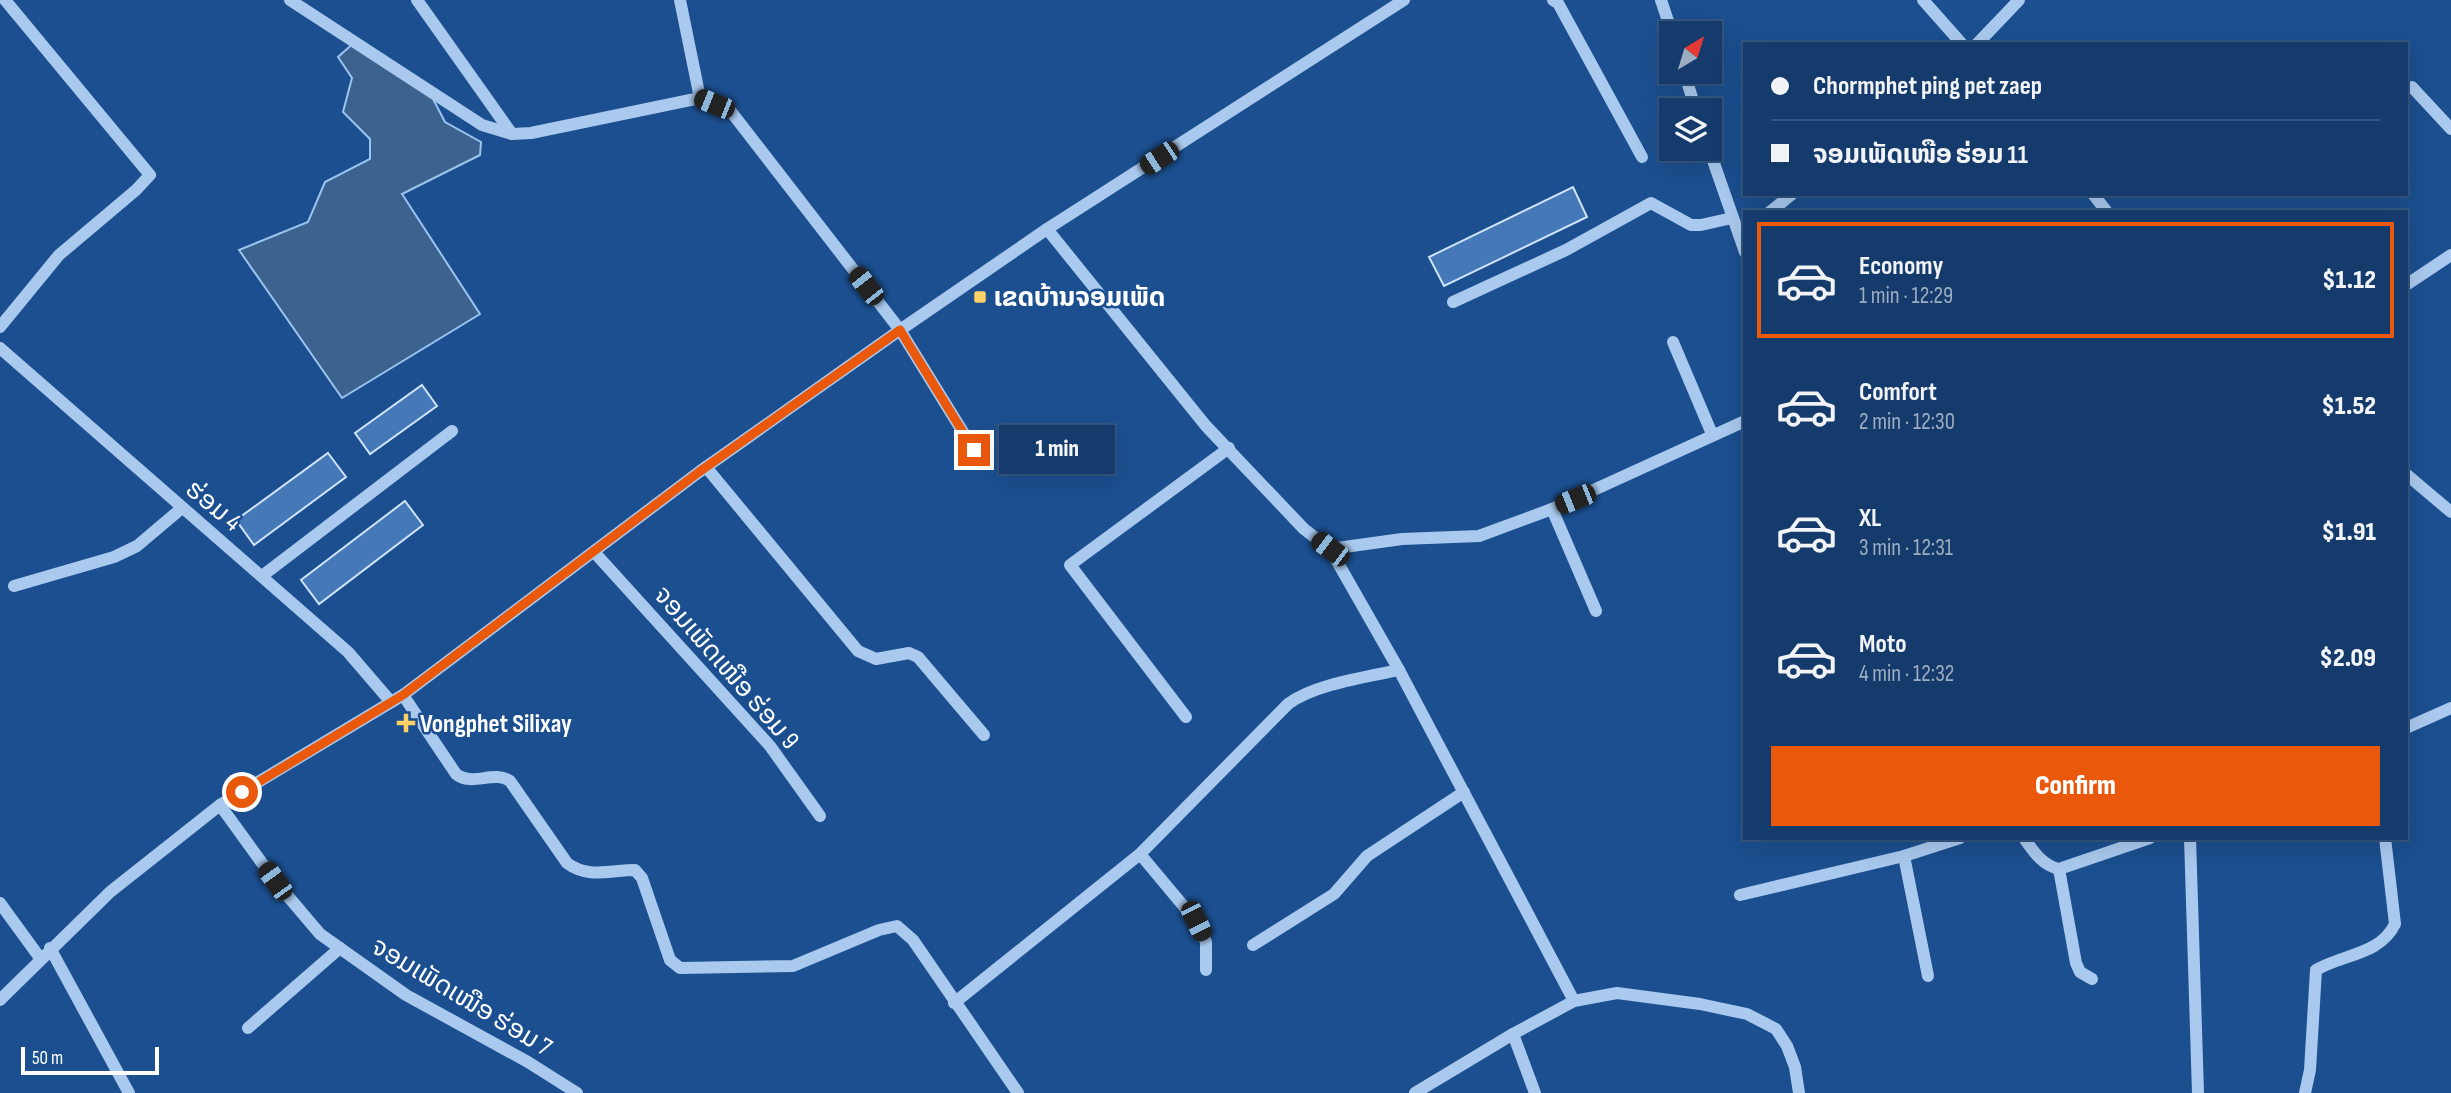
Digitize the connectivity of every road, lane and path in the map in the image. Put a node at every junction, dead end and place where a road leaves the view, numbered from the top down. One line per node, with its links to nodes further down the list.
1 (5, 0): 29 (street)
2 (290, 0): 16 (street)
3 (417, 0): 16 (street)
4 (680, 0): 14 (street)
5 (1405, 0): 24 (street)
6 (1553, 0): 17 (street)
7 (1661, 0): 10 (street)
8 (1923, 0): 11 (street)
9 (2019, 0): 12 (street)
10 (1667, 21)
11 (1960, 42)
12 (1979, 42)
13 (2412, 86): 15 (street)
14 (700, 98): 16 (street); 30 (street)
15 (2451, 129)
16 (512, 134)
17 (1642, 157)
18 (1713, 161): 23 (street)
19 (1790, 196): 21 (street)
20 (2095, 196): 22 (street)
21 (1772, 210)
22 (2105, 210)
23 (1732, 218): 25 (street); 28 (street)
24 (1047, 229): 30 (street); 36 (street)
25 (1742, 235)
26 (2451, 255): 27 (street)
27 (2408, 284)
28 (1453, 302)
29 (0, 327)
30 (900, 330): 37 (street); 38 (street)
31 (1674, 342): 35 (street)
32 (0, 348): 40 (street, ຮ່ອມ 4)
33 (1743, 422): 35 (street)
34 (452, 431): 45 (street)
35 (1712, 434): 41 (street)
36 (1229, 447): 43 (street); 51 (street)
37 (974, 450)
38 (706, 467): 44 (street); 53 (street)
39 (2408, 476): 42 (street)
40 (182, 508): 45 (street, ຮ່ອມ 4); 46 (street)
41 (1552, 509): 43 (street); 47 (street)
42 (2451, 512)
43 (1330, 549): 48 (street)
44 (595, 553): 49 (street); 56 (street, ຈອມເພັດເໜືອ ຮ່ອມ 9)
45 (262, 576): 49 (street, ຮ່ອມ 4)
46 (14, 586)
47 (1596, 611)
48 (1399, 670): 54 (street); 62 (street)
49 (397, 698): 55 (street); 76 (street, ຮ່ອມ 4)
50 (2451, 708): 52 (street)
51 (1186, 717)
52 (2408, 727)
53 (984, 735)
54 (1464, 792): 67 (street); 75 (street)
55 (220, 805): 68 (street); 69 (street, ຈອມເພັດເໜືອ ຮ່ອມ 7)
56 (820, 816)
57 (1954, 840): 63 (street)
58 (2025, 840): 64 (street)
59 (2144, 840): 64 (street)
60 (2190, 840): 85 (street)
61 (2385, 840): 86 (street)
62 (1140, 854): 71 (street); 76 (street)
63 (1904, 856): 65 (street); 72 (street)
64 (2059, 869): 73 (street)
65 (1740, 895)
66 (0, 903): 70 (street)
67 (1252, 945)
68 (50, 948): 70 (street); 79 (street)
69 (340, 948): 77 (street); 80 (street, ຈອມເພັດເໜືອ ຮ່ອມ 7)
70 (40, 958): 74 (street)
71 (1206, 970)
72 (1928, 976)
73 (2092, 979)
74 (0, 1000)
75 (1574, 1001): 78 (street); 84 (street)
76 (954, 1003): 81 (street)
77 (247, 1028)
78 (1513, 1034): 82 (street); 83 (street)
79 (129, 1093)
80 (576, 1093)
81 (1018, 1093)
82 (1415, 1093)
83 (1535, 1093)
84 (1799, 1093)
85 (2198, 1093)
86 (2305, 1093)

